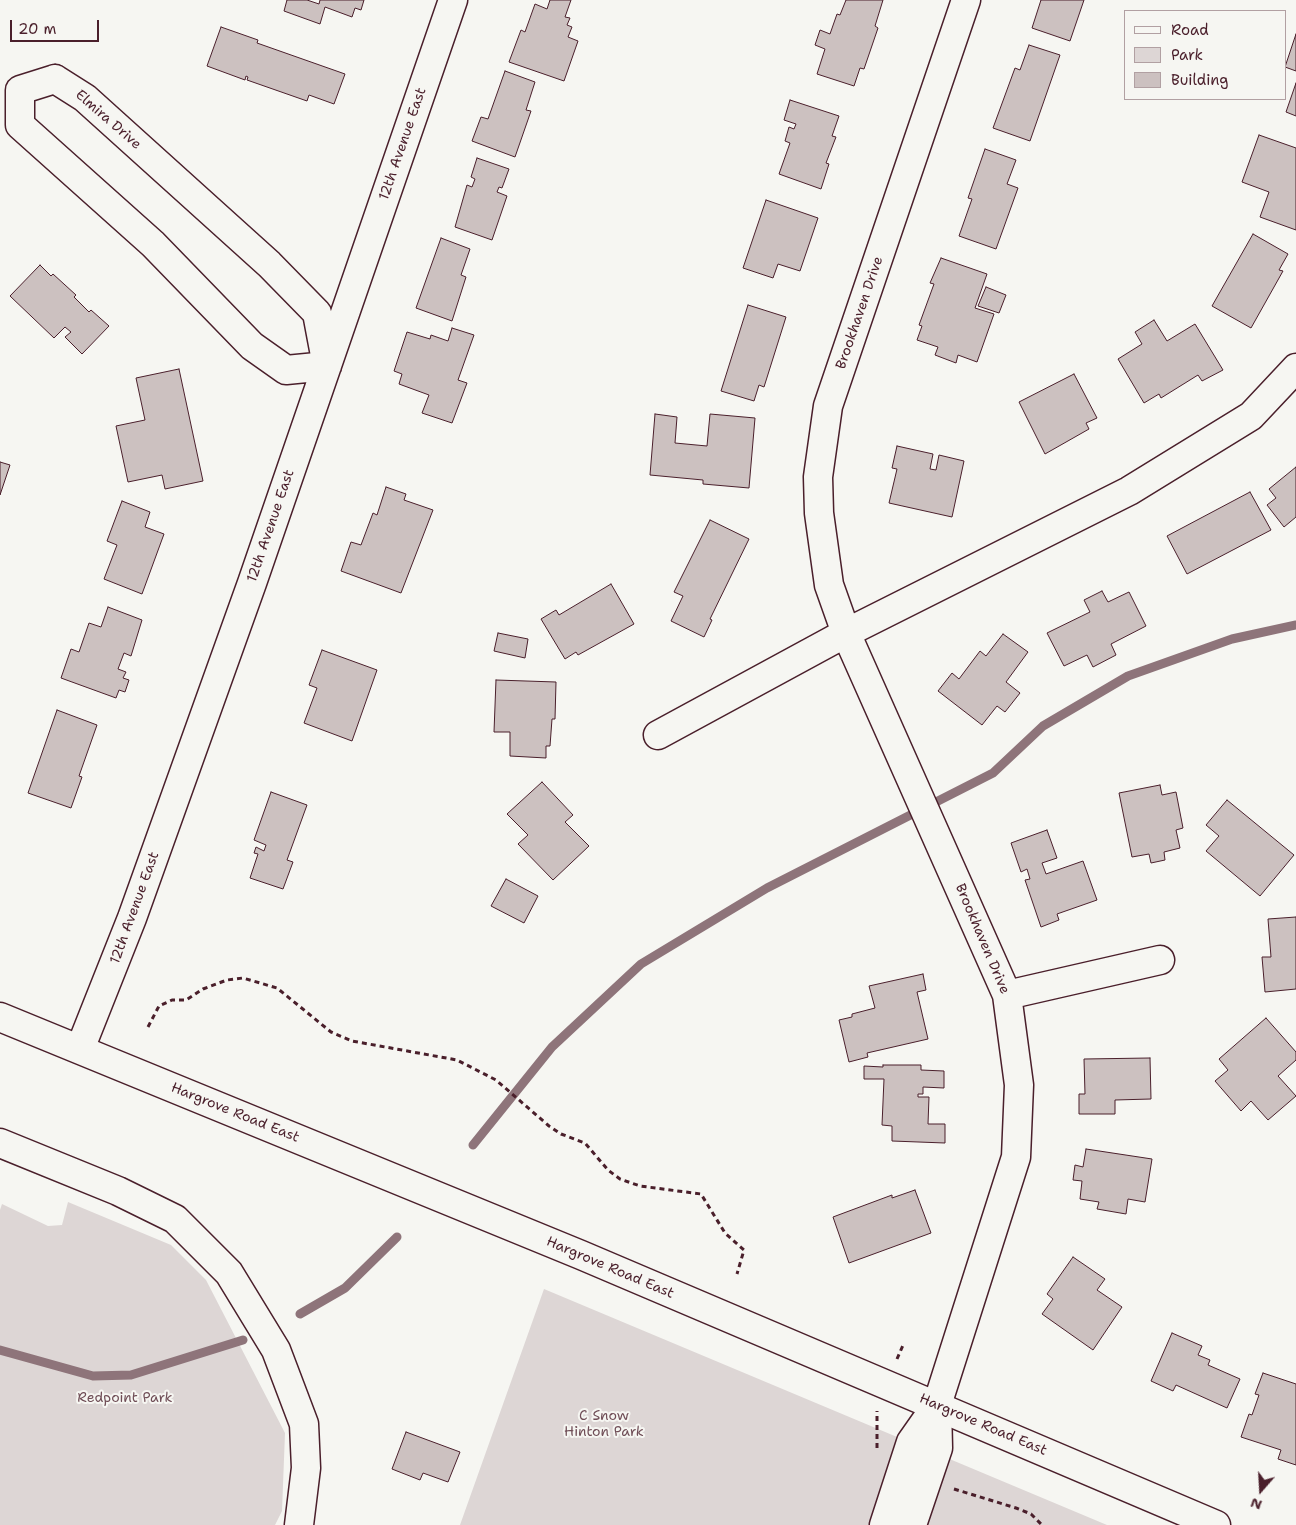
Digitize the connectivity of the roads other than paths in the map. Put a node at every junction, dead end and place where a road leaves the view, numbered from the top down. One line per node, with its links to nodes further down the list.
1 (453, 0): 3 (street, 12th Avenue East)
2 (966, 0): 5 (street, Brookhaven Drive)
3 (327, 366): 3 (street, Elmira Drive); 10 (street, 12th Avenue East)
4 (1296, 368): 5 (street)
5 (846, 633): 6 (street); 8 (street, Brookhaven Drive)
6 (658, 735)
7 (1160, 960): 8 (street)
8 (1007, 995): 12 (street, Brookhaven Drive)
9 (0, 1017): 10 (street, Hargrove Road East)
10 (80, 1049): 12 (street, Hargrove Road East)
11 (0, 1143): 13 (street)
12 (937, 1404): 14 (street); 15 (street); 16 (street, Hargrove Road East)
13 (299, 1525)
14 (884, 1525)
15 (912, 1525)
16 (1216, 1525)

